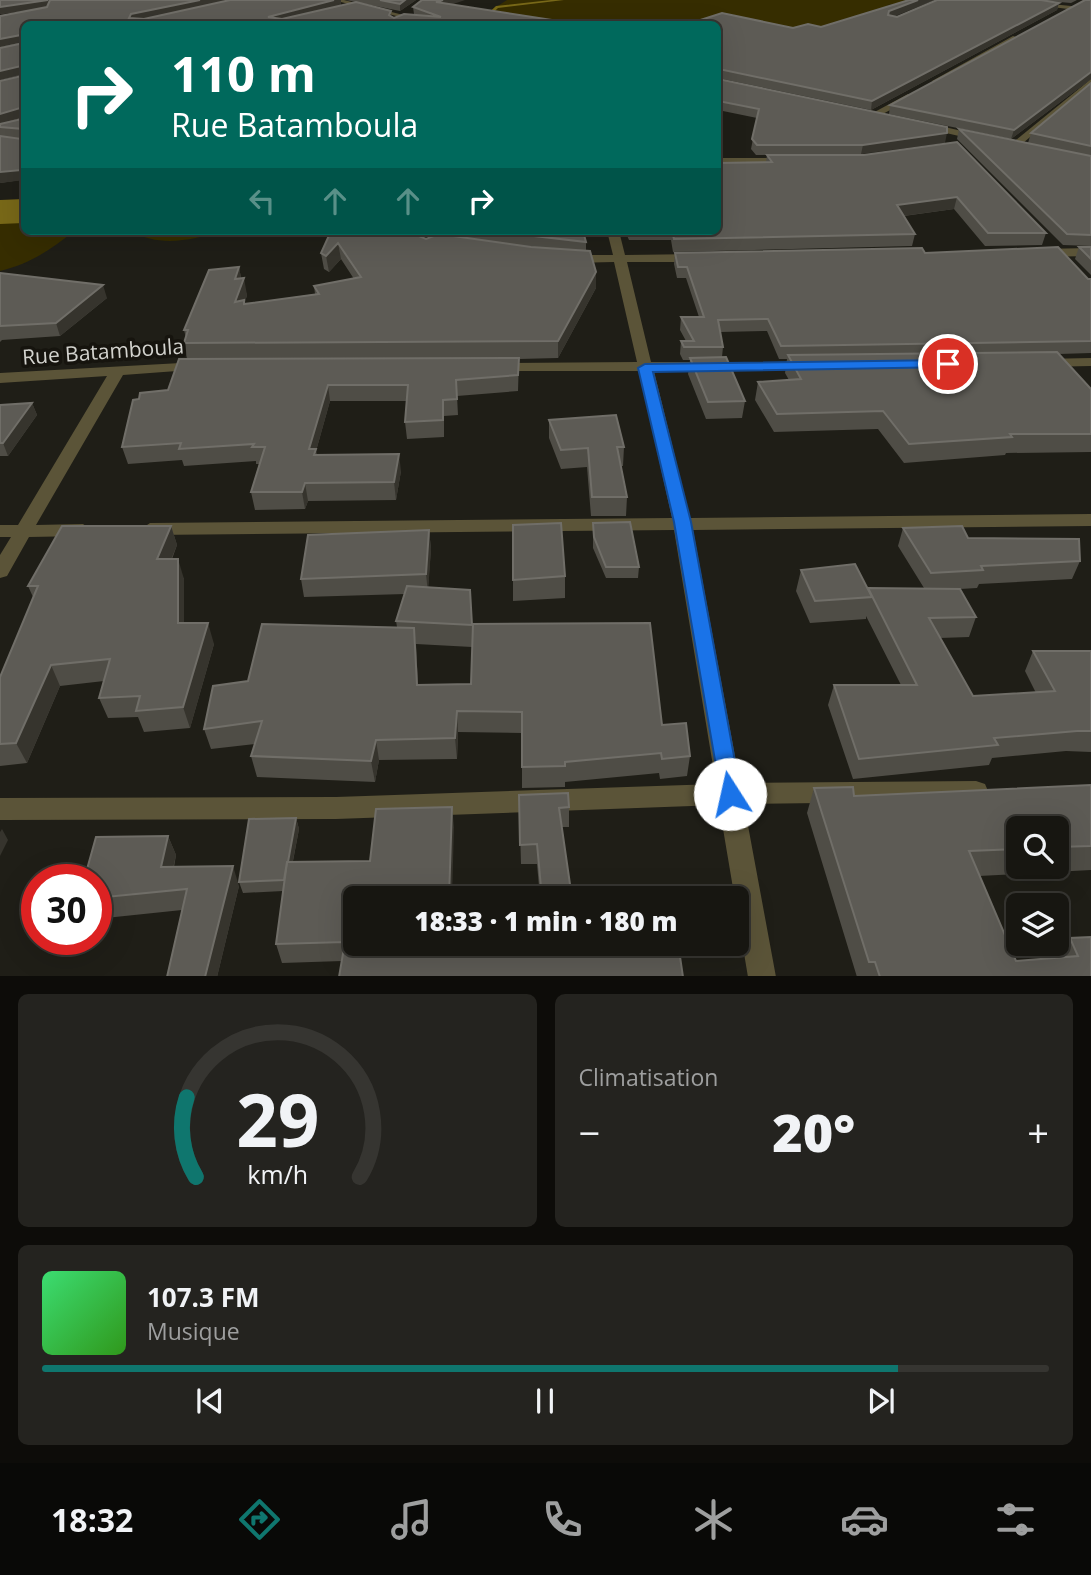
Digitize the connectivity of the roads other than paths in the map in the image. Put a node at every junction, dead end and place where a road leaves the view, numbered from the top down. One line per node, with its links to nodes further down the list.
1 (336, 0): 4 (street)
2 (1015, 0): 5 (street)
3 (1087, 0): 5 (street)
4 (359, 6): 8 (street); 10 (street)
5 (1072, 8): 7 (street); 9 (street)
6 (413, 9): 10 (street)
7 (1091, 10)
8 (335, 11)
9 (1060, 14)
10 (402, 17): 11 (street); 12 (street)
11 (395, 21)
12 (421, 21)
13 (1026, 32): 15 (street)
14 (1091, 82): 24 (street)
15 (926, 87)
16 (915, 93): 18 (street)
17 (861, 112): 18 (street)
18 (874, 115): 19 (street)
19 (887, 118)
20 (914, 123): 21 (street)
21 (940, 129): 22 (street); 25 (street)
22 (989, 140)
23 (1001, 143): 24 (street)
24 (1014, 146): 26 (street)
25 (957, 147)
26 (1025, 148)
27 (798, 160): 28 (street)
28 (721, 161)
29 (614, 235): 35 (street)
30 (1055, 248): 31 (street); 32 (street); 36 (street)
31 (1091, 252)
32 (1019, 253)
33 (717, 257): 35 (street)
34 (558, 258): 35 (street)
35 (622, 261): 42 (street)
36 (1075, 270)
37 (1091, 362): 38 (street)
38 (1026, 363)
39 (820, 365): 42 (street)
40 (216, 366): 43 (street, Rue Batamboula)
41 (482, 367): 42 (street)
42 (645, 368): 46 (street)
43 (117, 372): 44 (street, Rue Batamboula); 49 (street)
44 (0, 378)
45 (1091, 520): 46 (street)
46 (682, 522): 48 (street); 53 (street)
47 (109, 529): 49 (street)
48 (137, 529)
49 (25, 530): 50 (street); 51 (street)
50 (0, 531)
51 (0, 570)
52 (994, 791): 53 (street)
53 (730, 794): 54 (street); 55 (street)
54 (0, 809)
55 (762, 976)

